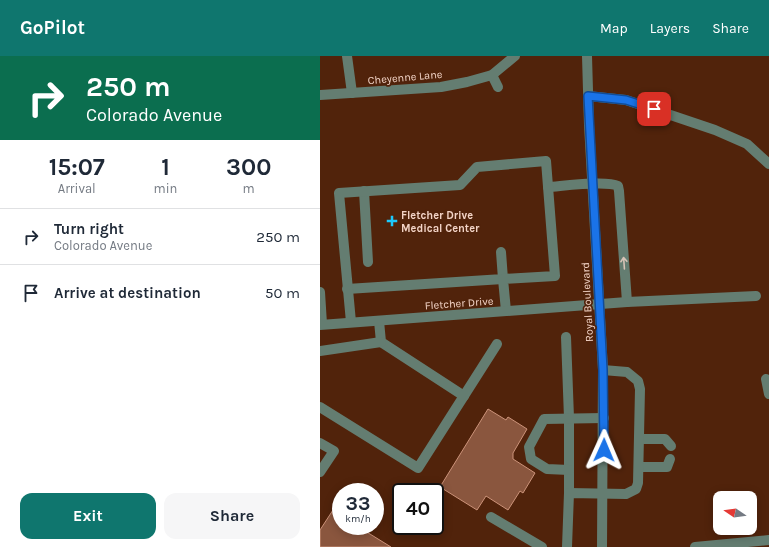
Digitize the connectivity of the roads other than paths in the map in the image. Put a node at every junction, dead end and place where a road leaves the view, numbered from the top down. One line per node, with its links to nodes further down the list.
1 (348, 56): 6 (street)
2 (515, 56): 4 (street, Cheyenne Lane)
3 (588, 56): 8 (street, Royal Boulevard)
4 (492, 75): 5 (street); 6 (street, Cheyenne Lane)
5 (498, 87)
6 (352, 93): 7 (street, Cheyenne Lane)
7 (320, 95)
8 (588, 96): 9 (street); 10 (street, Royal Boulevard)
9 (769, 164)
10 (592, 184): 11 (street); 19 (street, one-way to 10); 20 (street, Royal Boulevard)
11 (548, 187): 12 (street); 15 (street)
12 (364, 192): 14 (street); 16 (street)
13 (501, 252): 15 (street)
14 (368, 262)
15 (503, 279): 16 (street); 21 (street)
16 (347, 289): 23 (street)
17 (320, 292): 24 (street)
18 (756, 296): 19 (street, Fletcher Drive)
19 (627, 302): 20 (street, Fletcher Drive)
20 (599, 305): 21 (street, Fletcher Drive); 29 (street, Royal Boulevard)
21 (506, 311): 22 (street, Fletcher Drive)
22 (379, 321): 23 (street, Fletcher Drive); 26 (street)
23 (351, 322): 24 (street, Fletcher Drive)
24 (321, 325)
25 (566, 337): 34 (street)
26 (381, 342): 28 (street); 32 (street)
27 (497, 344): 32 (street)
28 (320, 351)
29 (603, 370): 35 (street, Royal Boulevard); 36 (street)
30 (766, 379): 31 (street)
31 (769, 394)
32 (464, 396): 33 (street)
33 (320, 407)
34 (569, 418): 35 (street); 41 (street); 41 (street)
35 (604, 418): 44 (street, Royal Boulevard)
36 (639, 439): 38 (street); 40 (street)
37 (320, 442): 42 (street)
38 (671, 446)
39 (670, 460): 40 (street)
40 (639, 467): 44 (street)
41 (569, 470): 43 (street)
42 (320, 472)
43 (569, 493): 44 (street); 48 (street)
44 (603, 494): 49 (street, Royal Boulevard)
45 (492, 517): 47 (street)
46 (769, 540): 50 (street)
47 (542, 547)
48 (567, 547)
49 (602, 547)
50 (695, 547)

